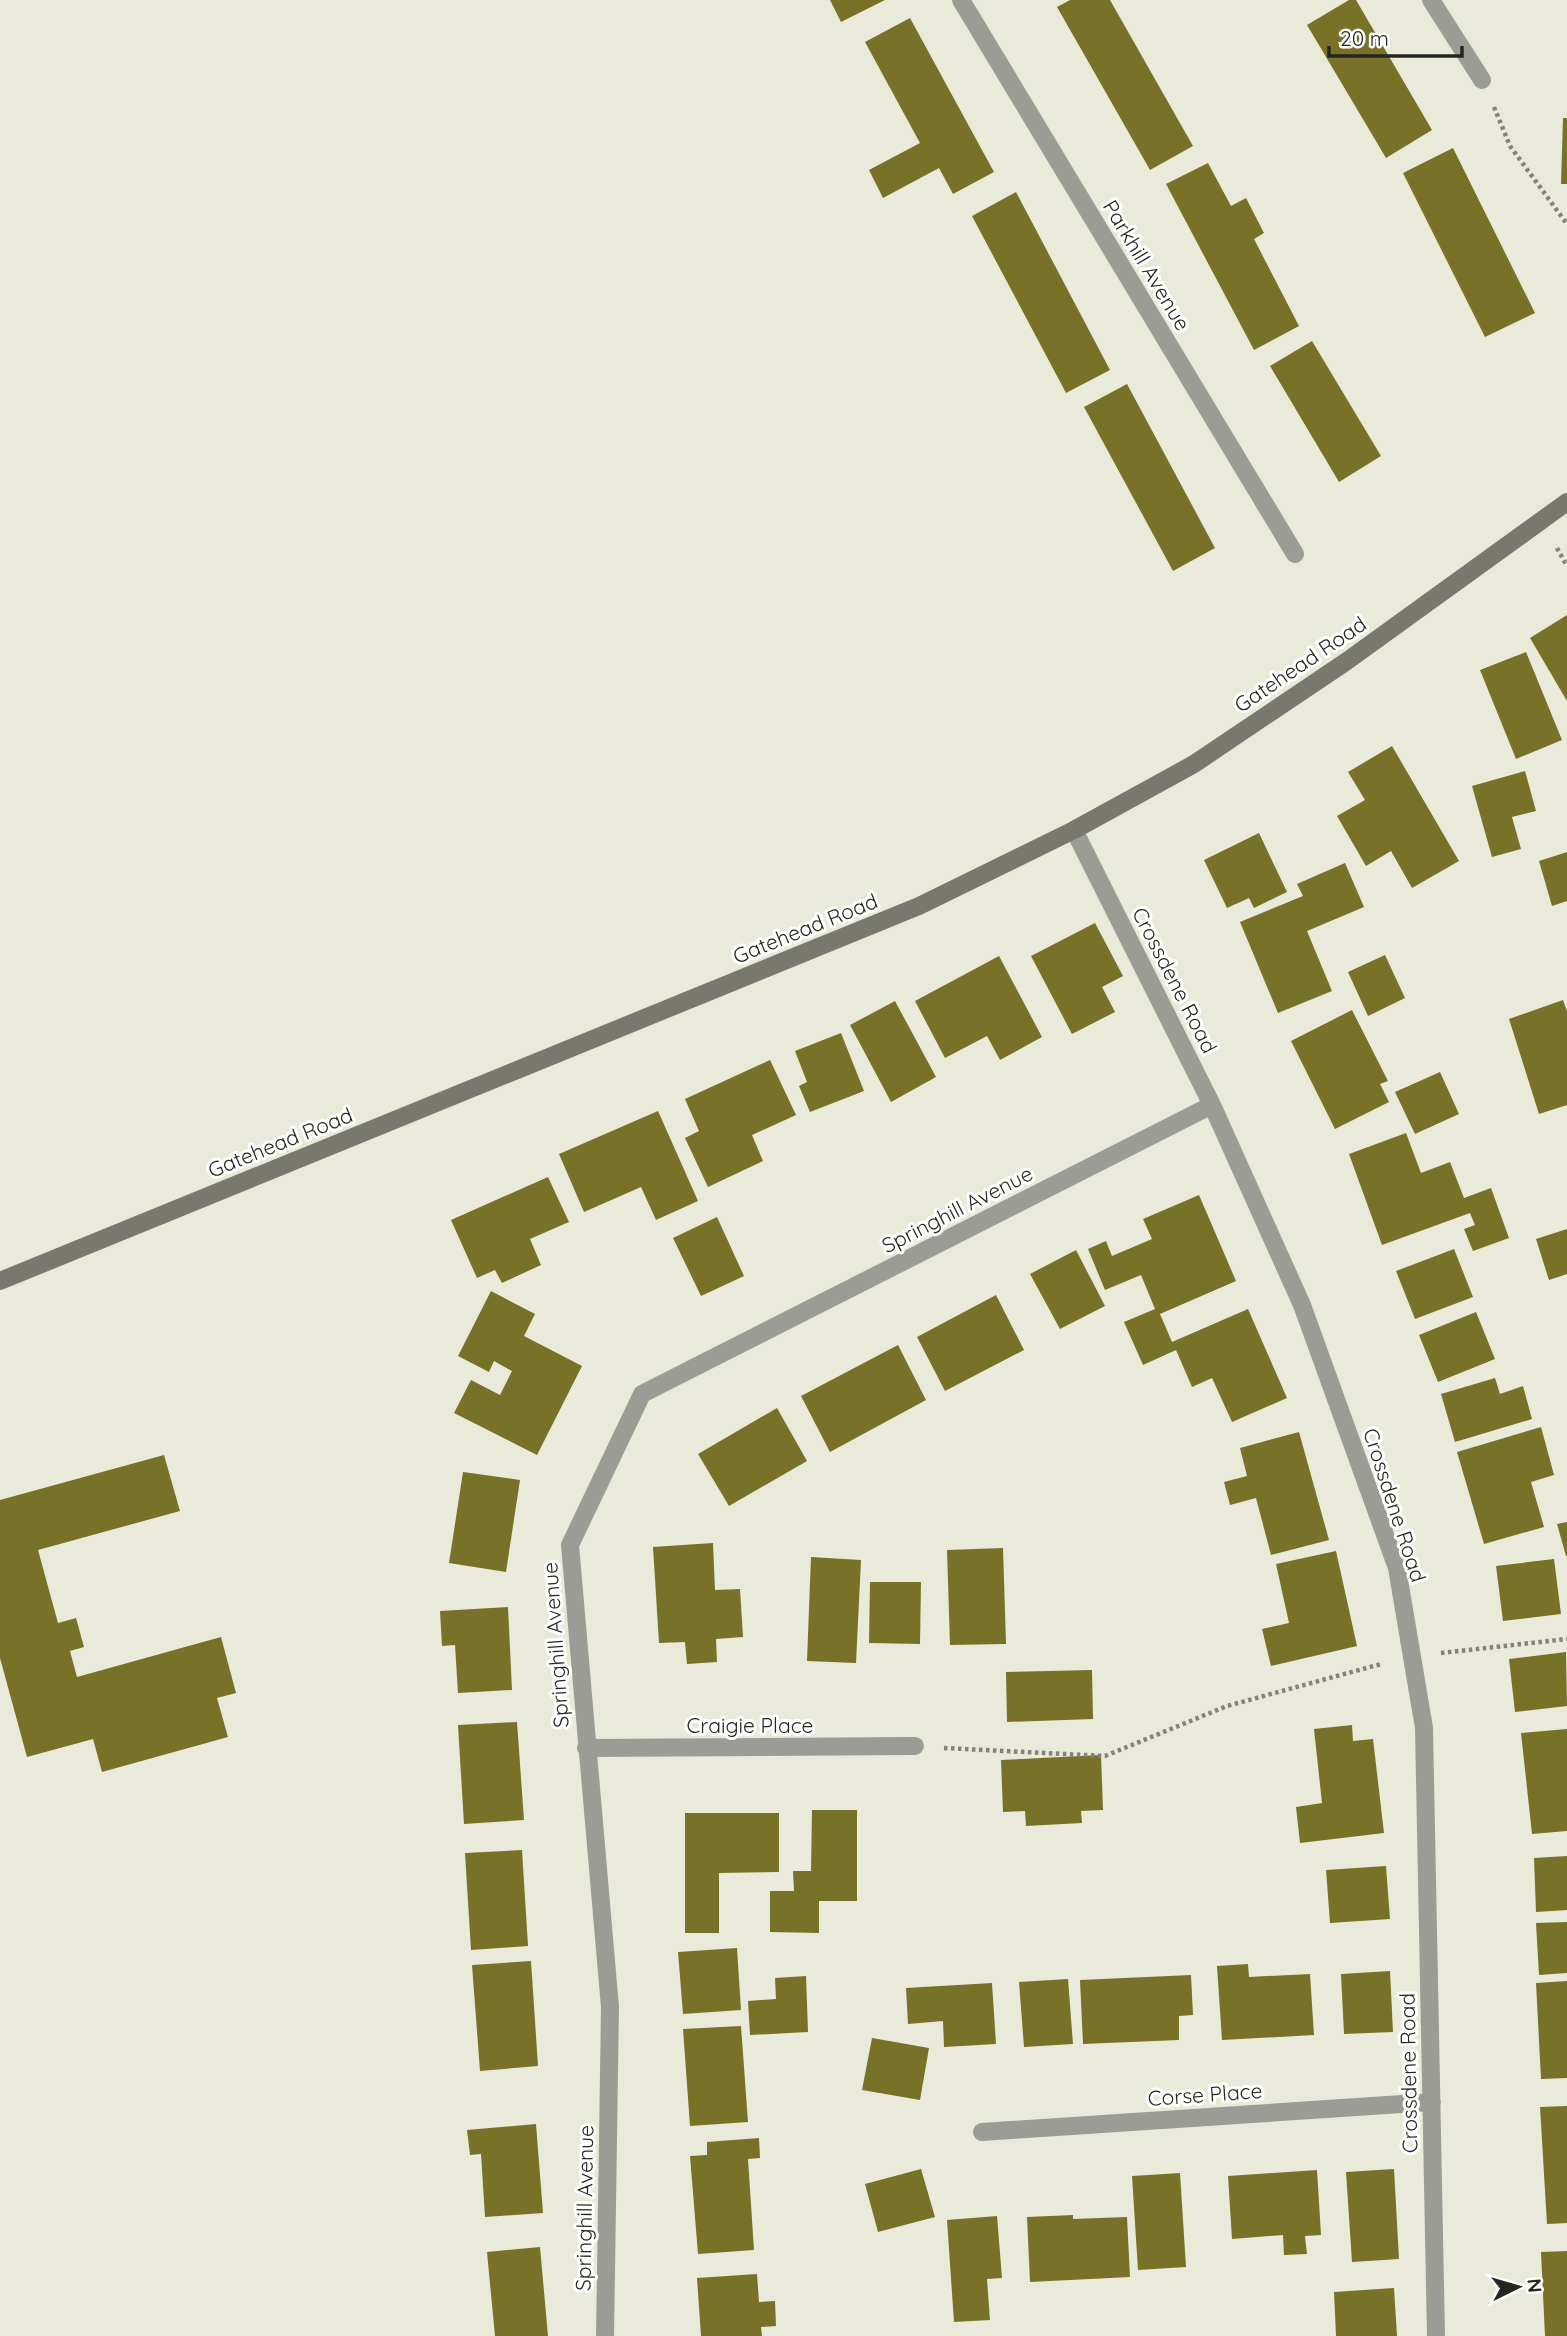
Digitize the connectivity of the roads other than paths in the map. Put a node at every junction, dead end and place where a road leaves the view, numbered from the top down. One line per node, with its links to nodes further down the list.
1 (961, 0): 5 (street, Parkhill Avenue)
2 (1431, 0): 3 (street)
3 (1482, 80)
4 (1567, 502): 6 (main road, Gatehead Road)
5 (1295, 554)
6 (1074, 830): 7 (street, Crossdene Road); 8 (main road, Gatehead Road)
7 (1212, 1105): 10 (street, Springhill Avenue); 11 (street, Crossdene Road)
8 (0, 1281)
9 (915, 1746): 10 (street, Craigie Place)
10 (586, 1748): 13 (street, Springhill Avenue)
11 (1432, 2102): 12 (street, Corse Place); 14 (street, Crossdene Road)
12 (982, 2132)
13 (605, 2336)
14 (1436, 2336)

